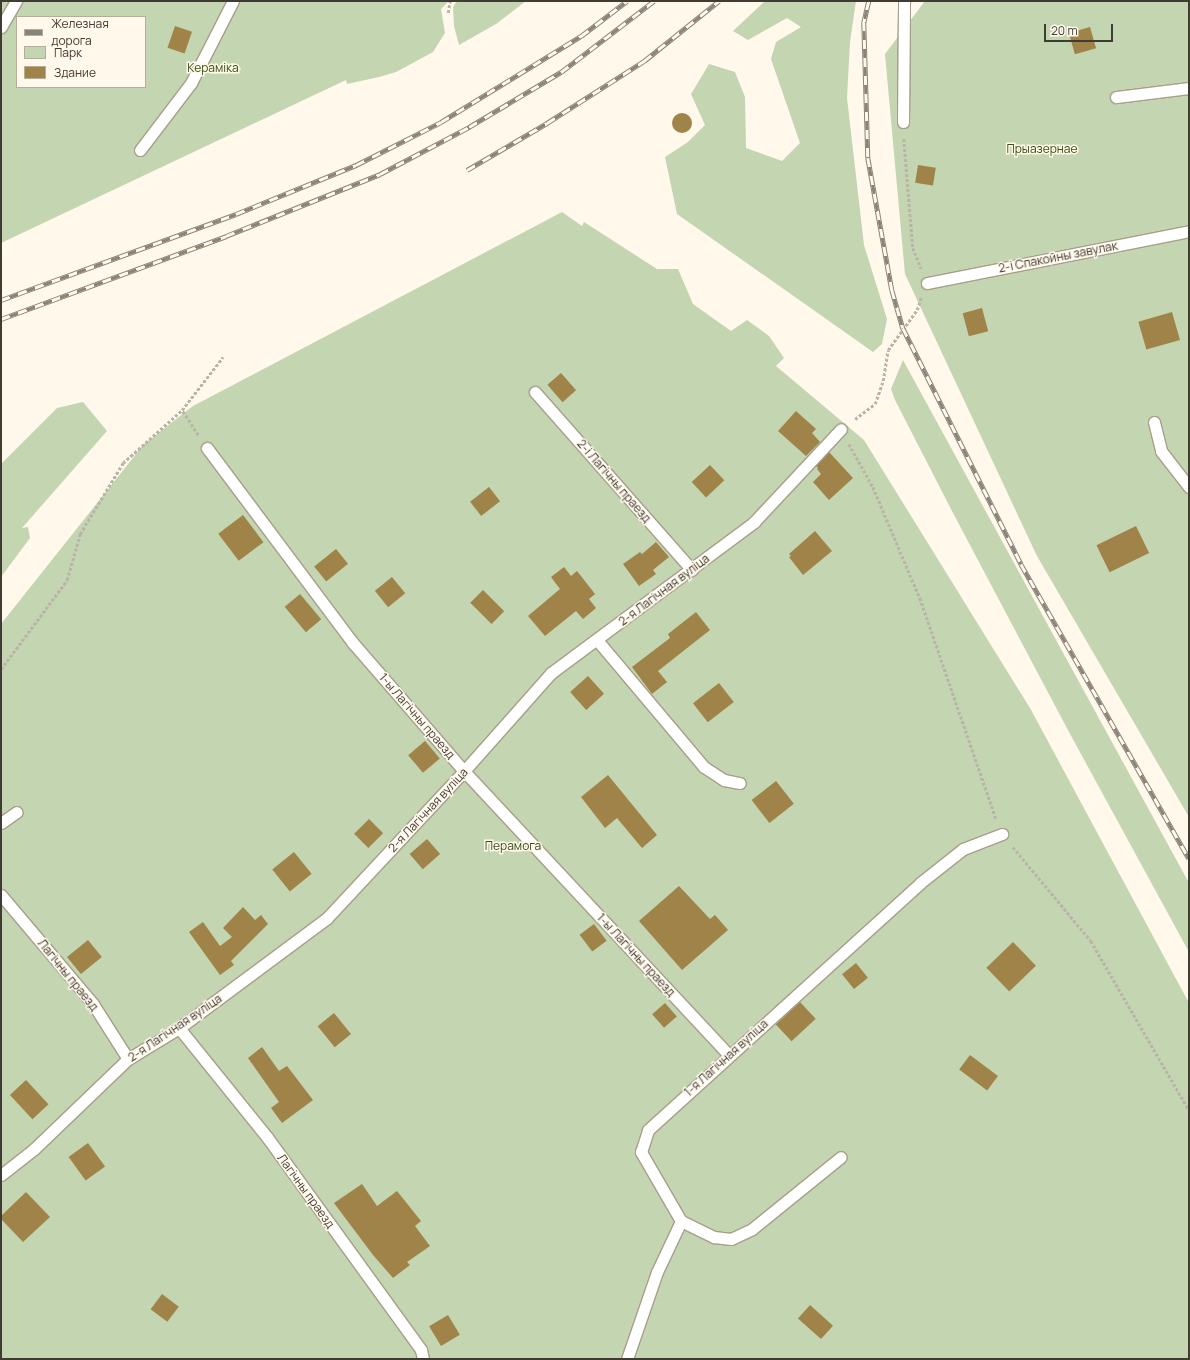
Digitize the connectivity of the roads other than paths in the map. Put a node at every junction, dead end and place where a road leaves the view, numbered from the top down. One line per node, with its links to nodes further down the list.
1 (16, 1): 4 (lane)
2 (233, 1): 8 (lane)
3 (904, 1): 7 (lane)
4 (1, 27)
5 (1189, 88): 6 (lane)
6 (1116, 97)
7 (903, 122)
8 (140, 150)
9 (1189, 231): 10 (lane, 2-і Спакойны завулак)
10 (927, 284)
11 (535, 392): 16 (lane, 2-і Лагічны праезд)
12 (1154, 422): 15 (lane)
13 (840, 429): 16 (lane, 2-я Лагічная вуліца)
14 (207, 448): 18 (lane, 1-ы Лагічны праезд)
15 (1189, 487)
16 (692, 570): 17 (lane, 2-я Лагічная вуліца)
17 (597, 640): 18 (lane, 2-я Лагічная вуліца); 19 (lane)
18 (464, 772): 24 (lane, 2-я Лагічная вуліца); 25 (lane, 1-ы Лагічны праезд)
19 (740, 783)
20 (17, 812): 21 (lane)
21 (1, 823)
22 (1002, 834): 25 (lane, 1-я Лагічная вуліца)
23 (1, 895): 26 (lane, Лагічны праезд)
24 (179, 1028): 26 (lane, 2-я Лагічная вуліца); 30 (lane, Лагічны праезд)
25 (729, 1055): 29 (lane, 1-я Лагічная вуліца)
26 (128, 1059): 28 (lane, 2-я Лагічная вуліца)
27 (841, 1157): 29 (lane)
28 (1, 1175)
29 (681, 1221): 31 (lane)
30 (423, 1359)
31 (626, 1359)

